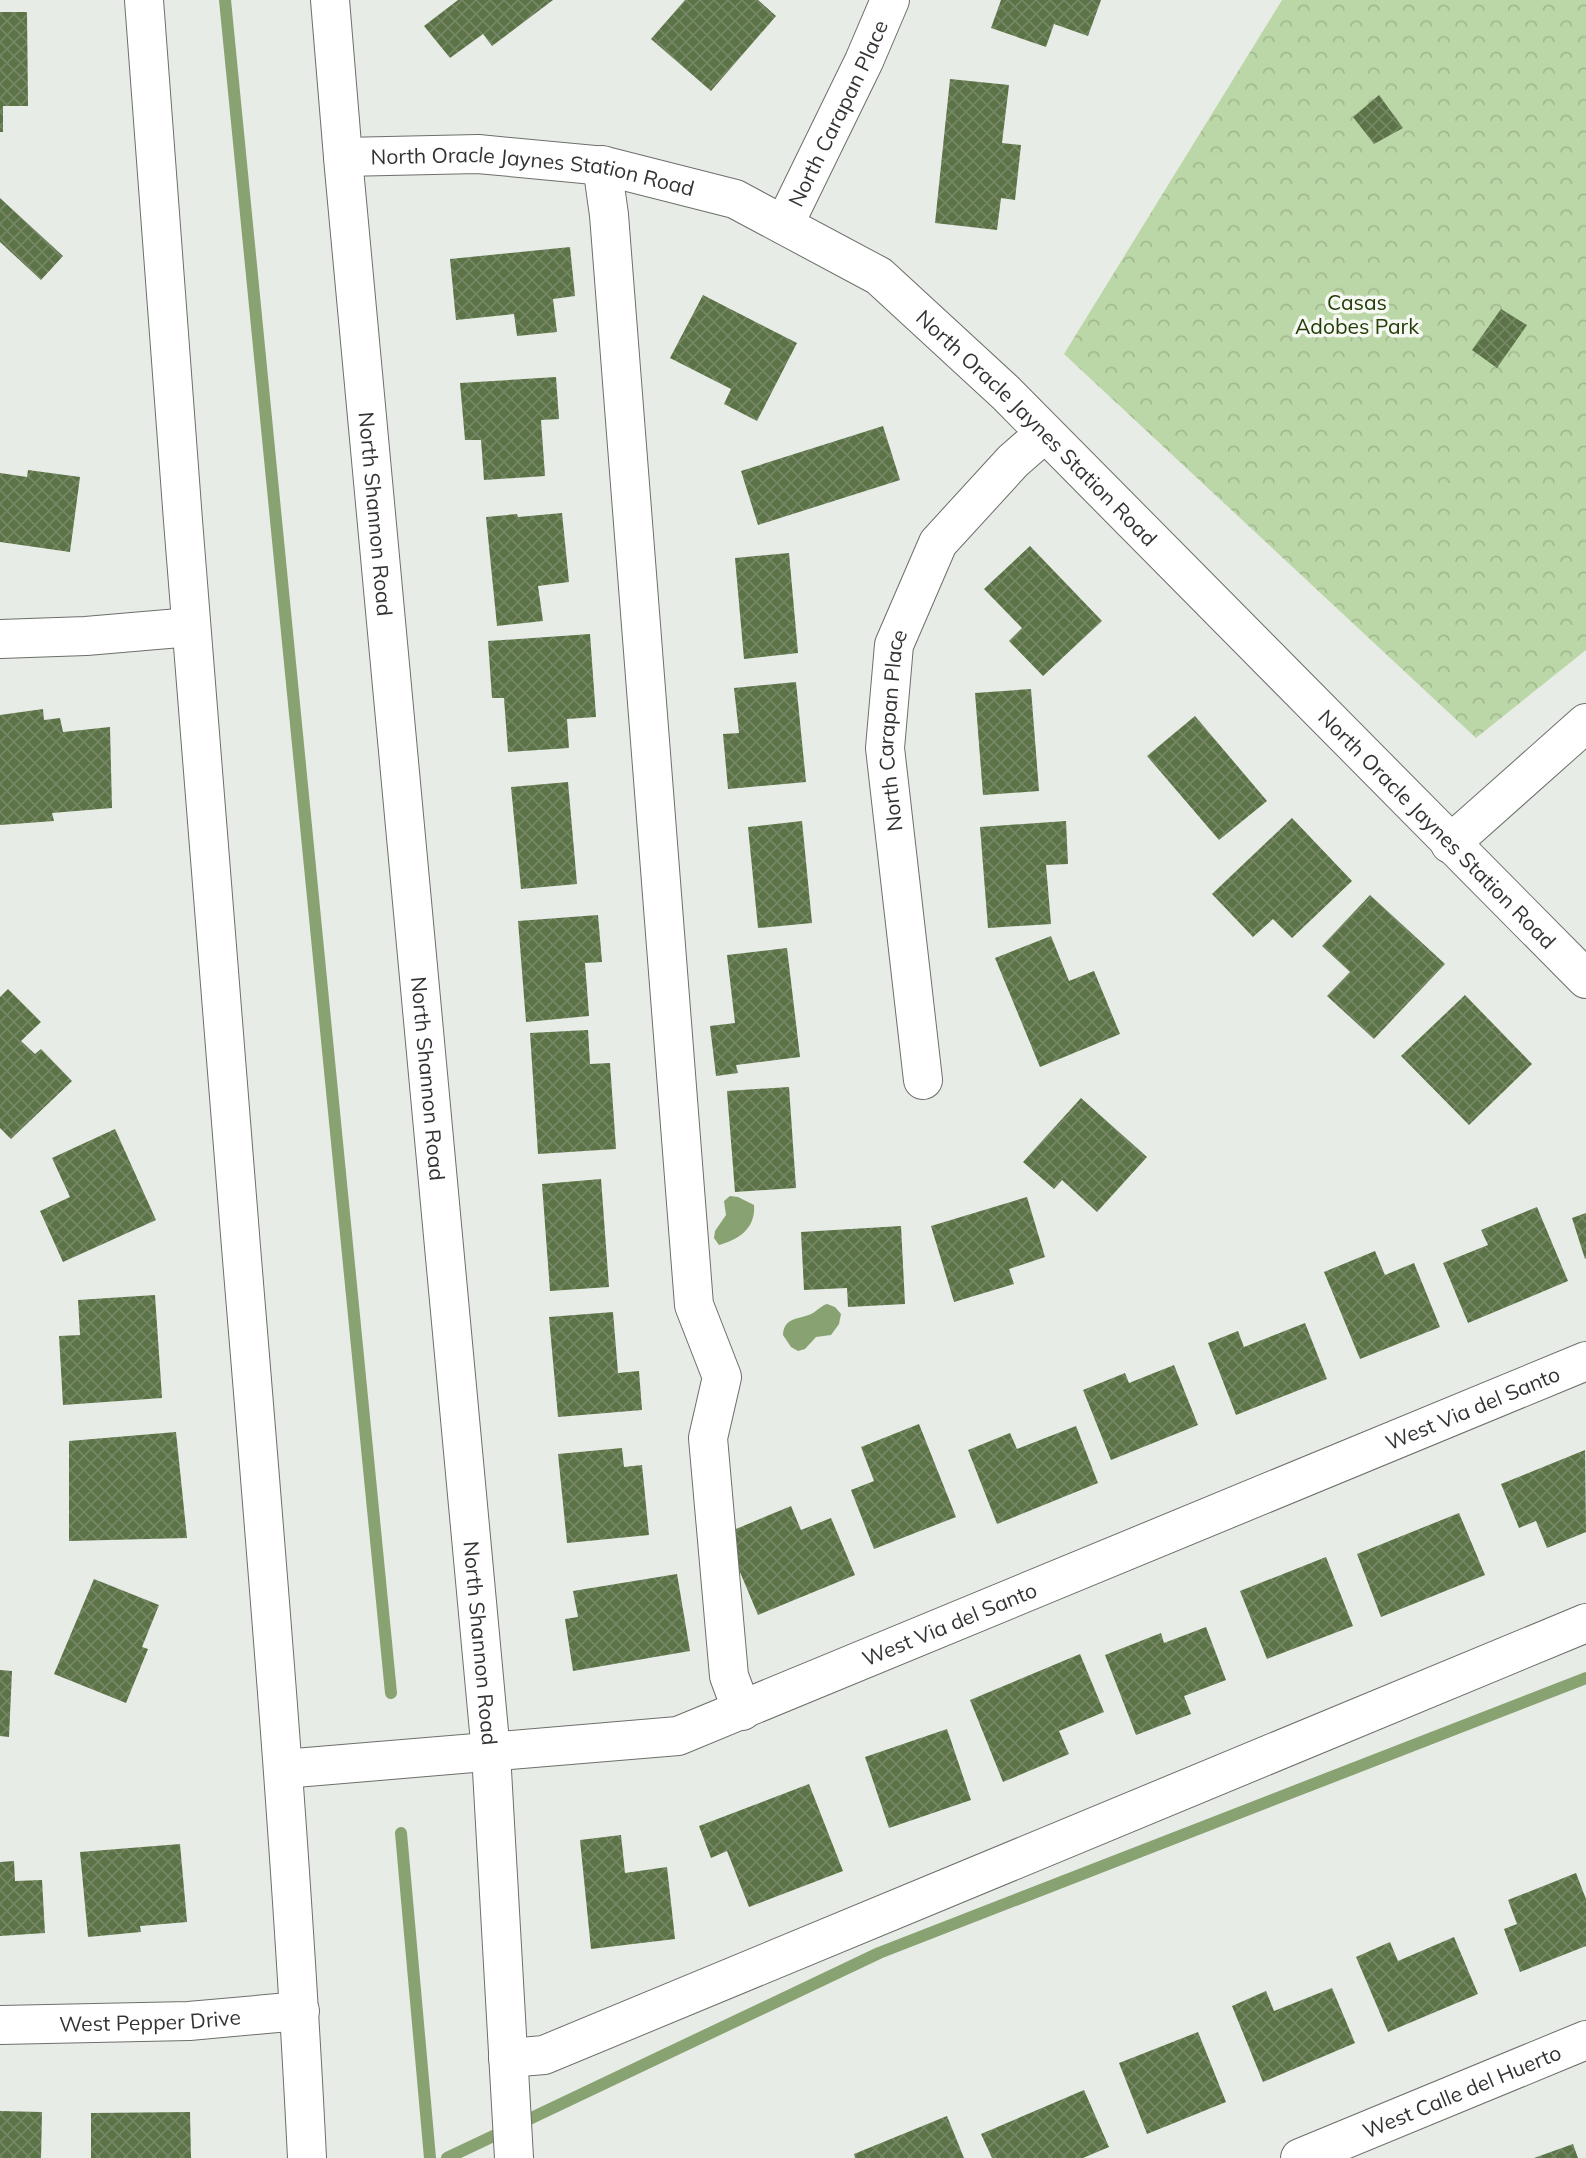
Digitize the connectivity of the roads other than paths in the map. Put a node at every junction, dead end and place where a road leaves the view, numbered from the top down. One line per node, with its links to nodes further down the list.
1 (144, 0): 8 (street)
2 (330, 0): 4 (street, North Shannon Road)
3 (890, 0): 6 (street, North Carapan Place)
4 (343, 157): 5 (street, North Oracle Jaynes Station Road); 17 (street, North Shannon Road)
5 (602, 165): 6 (street, North Oracle Jaynes Station Road); 16 (street)
6 (784, 225): 7 (street, North Oracle Jaynes Station Road)
7 (1045, 433): 11 (street, North Oracle Jaynes Station Road); 13 (street, North Carapan Place)
8 (191, 627): 9 (street); 18 (street)
9 (0, 639)
10 (1586, 723): 11 (street)
11 (1450, 844): 12 (street, North Oracle Jaynes Station Road)
12 (1586, 979)
13 (923, 1080)
14 (1586, 1361): 16 (street, West Via del Santo)
15 (1586, 1623): 22 (street)
16 (742, 1711): 17 (street, West Via del Santo)
17 (491, 1753): 18 (street, West Via del Santo); 22 (street, North Shannon Road)
18 (283, 1769): 19 (street)
19 (300, 2011): 20 (street, West Pepper Drive); 23 (street)
20 (0, 2025)
21 (1586, 2040): 25 (street, West Calle del Huerto)
22 (508, 2058): 24 (street, North Shannon Road)
23 (307, 2158)
24 (514, 2158)
25 (1300, 2158)

